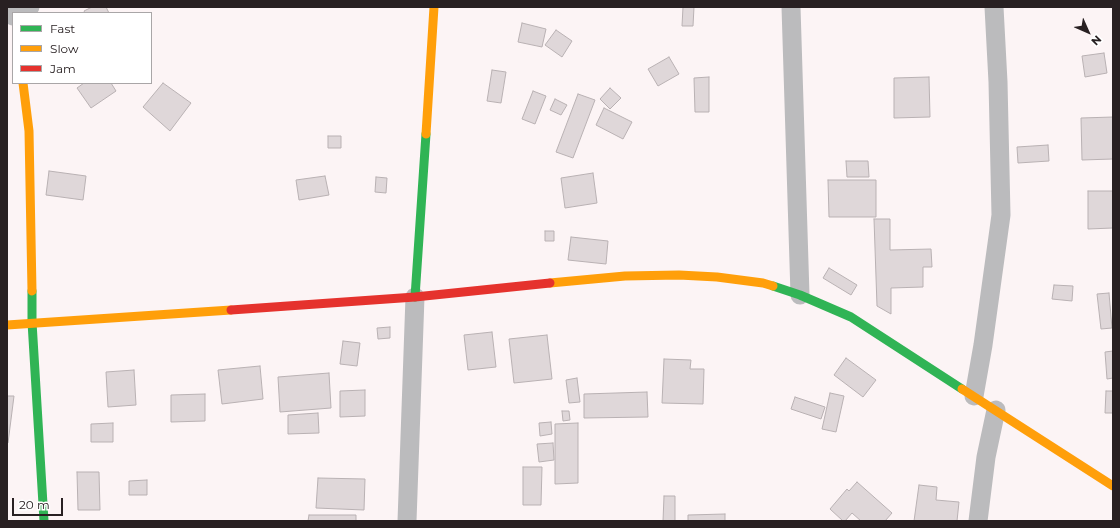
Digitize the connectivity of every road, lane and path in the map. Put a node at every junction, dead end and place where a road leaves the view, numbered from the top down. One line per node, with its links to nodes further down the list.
1 (434, 7): 6 (main road)
2 (792, 7): 5 (street)
3 (994, 7): 9 (street)
4 (23, 84): 7 (main road)
5 (800, 295): 6 (main road); 9 (main road)
6 (415, 297): 7 (main road); 13 (street)
7 (32, 322): 8 (main road); 12 (main road)
8 (7, 324)
9 (974, 396): 10 (main road)
10 (996, 410): 11 (main road); 14 (street)
11 (1113, 486)
12 (44, 521)
13 (407, 521)
14 (978, 521)

